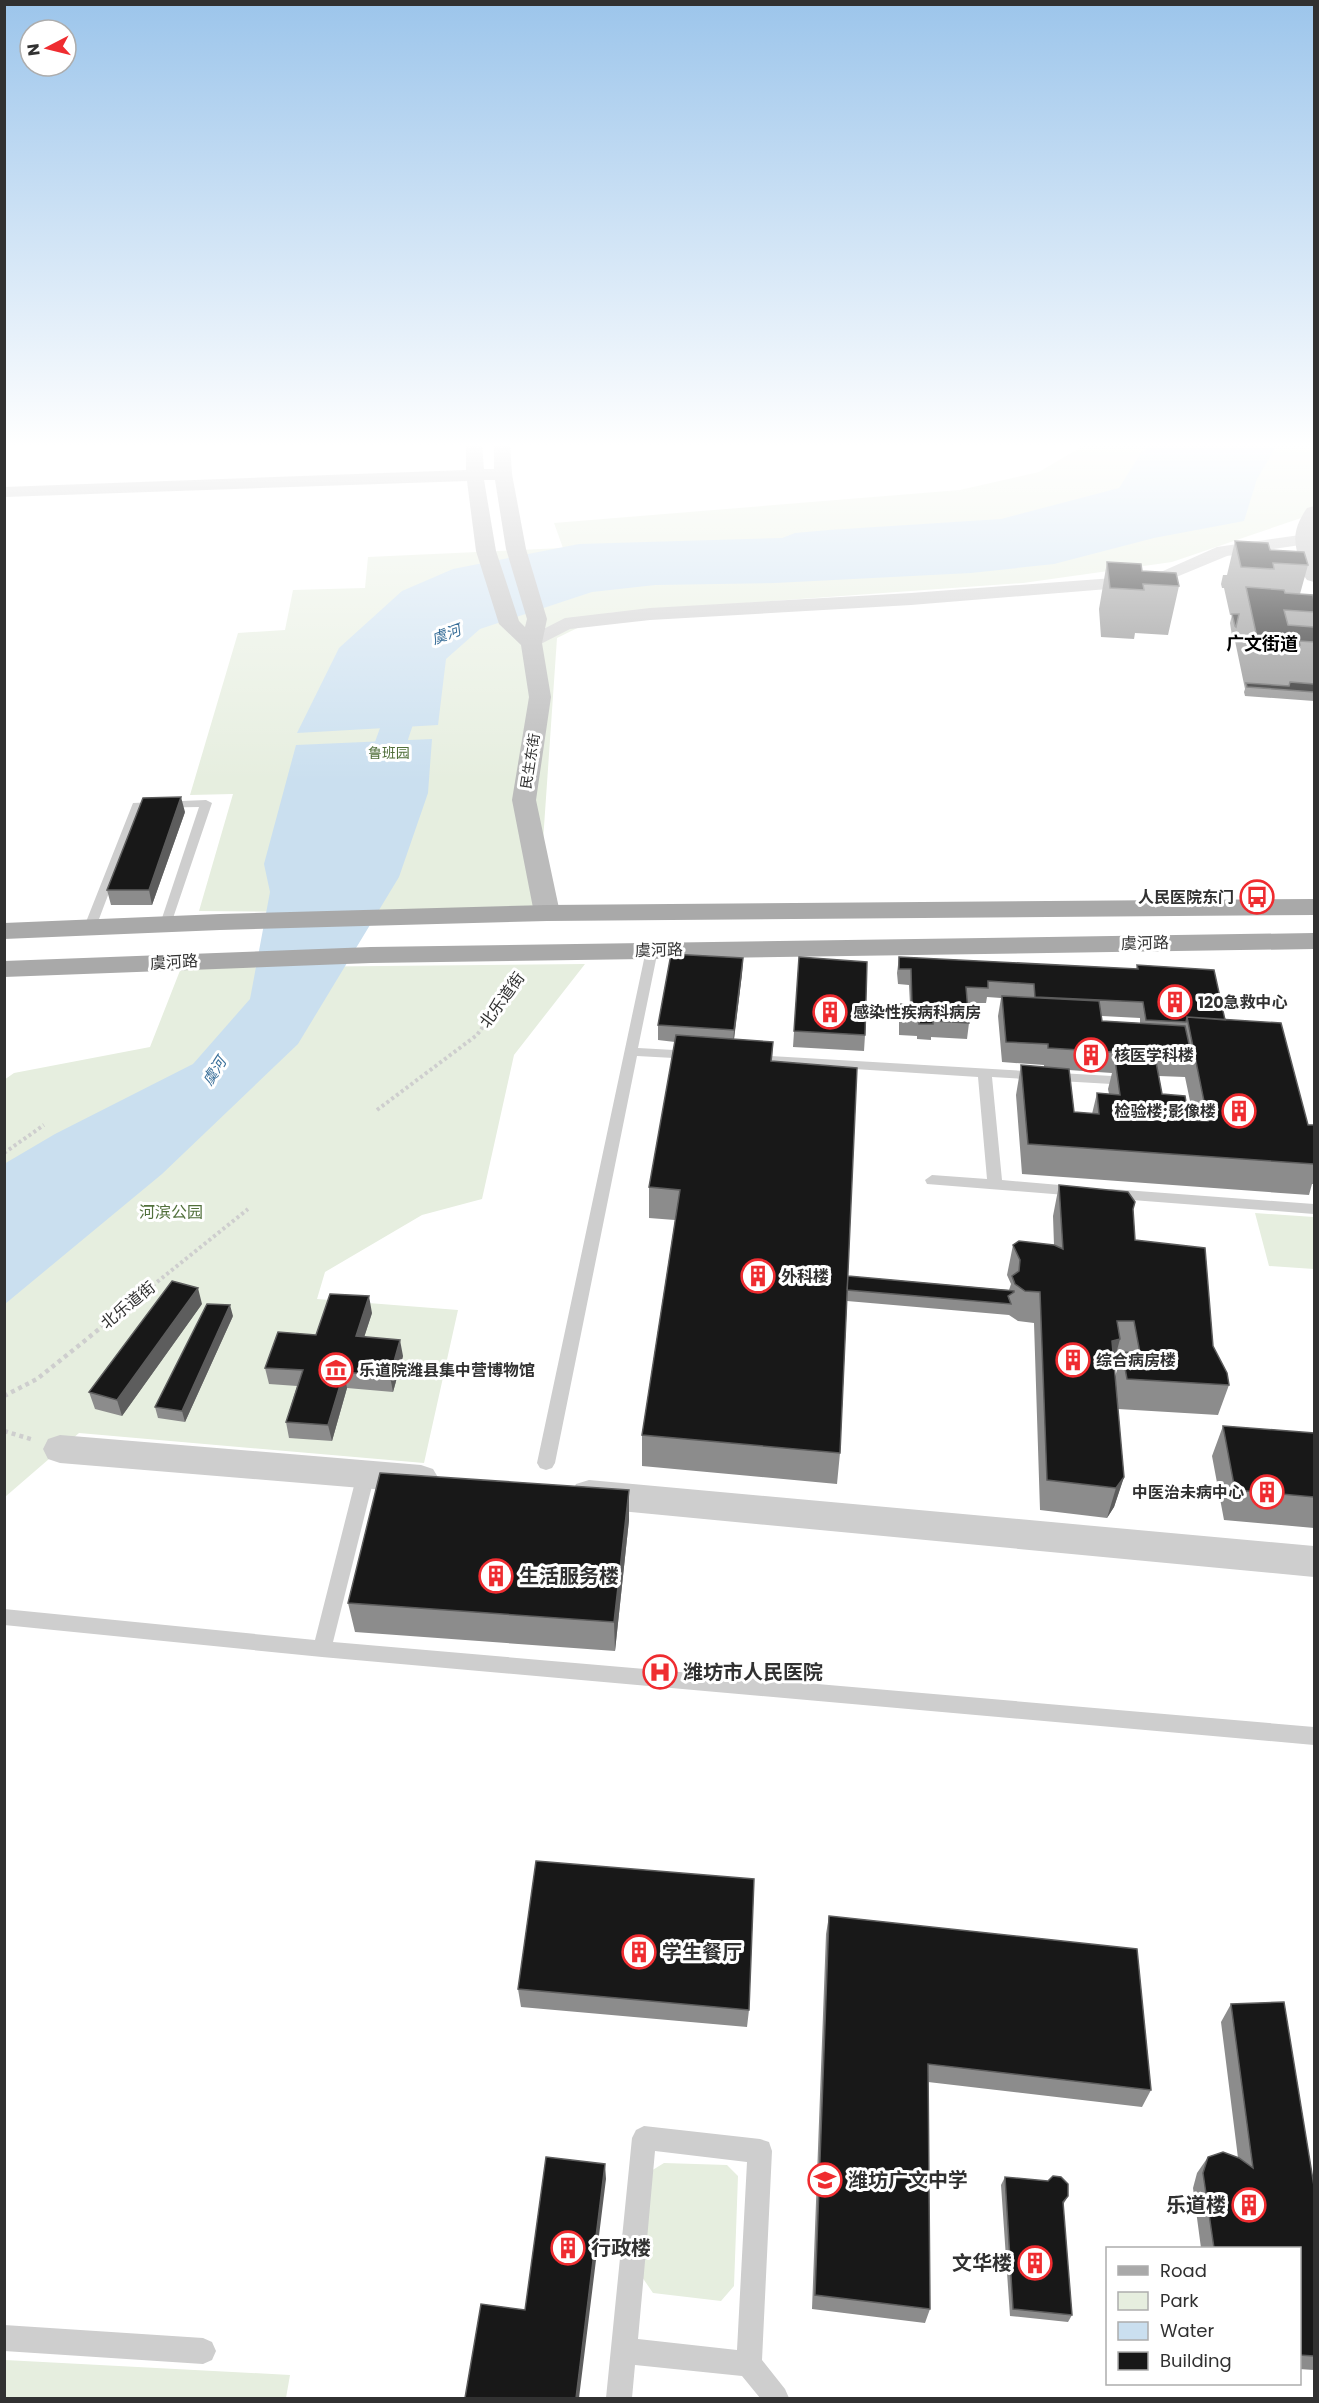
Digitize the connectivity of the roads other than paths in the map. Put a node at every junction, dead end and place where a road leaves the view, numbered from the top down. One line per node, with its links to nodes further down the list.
1 (488, 557): 6 (street)
2 (518, 557): 6 (street, 民生东街)
3 (1207, 557): 6 (street)
4 (1312, 557): 5 (street)
5 (1314, 576)
6 (531, 643): 8 (street, 民生东街)
7 (1314, 907): 8 (main road, 虞河路)
8 (547, 913): 9 (main road, 虞河路)
9 (166, 924): 10 (main road, 虞河路); 10 (lane)
10 (90, 927): 11 (main road, 虞河路)
11 (4, 931)
12 (1314, 940): 13 (main road, 虞河路)
13 (651, 950): 14 (main road, 虞河路); 15 (lane)
14 (4, 969)
15 (632, 1052): 16 (lane); 24 (lane)
16 (703, 1056)
17 (738, 1058): 18 (lane)
18 (985, 1073): 19 (lane); 21 (lane)
19 (1142, 1082)
20 (932, 1180): 21 (lane)
21 (995, 1185): 22 (lane)
22 (1314, 1209)
23 (60, 1449): 25 (street)
24 (546, 1463)
25 (366, 1474): 26 (street); 30 (lane)
26 (449, 1481)
27 (521, 1488): 28 (street)
28 (1314, 1562)
29 (4, 1617): 30 (lane)
30 (322, 1649): 31 (lane)
31 (1314, 1736)
32 (4, 2338): 33 (lane)
33 (203, 2351)
34 (624, 2351): 35 (lane); 35 (lane); 36 (lane)
35 (749, 2364): 37 (lane)
36 (619, 2398)
37 (776, 2398)

